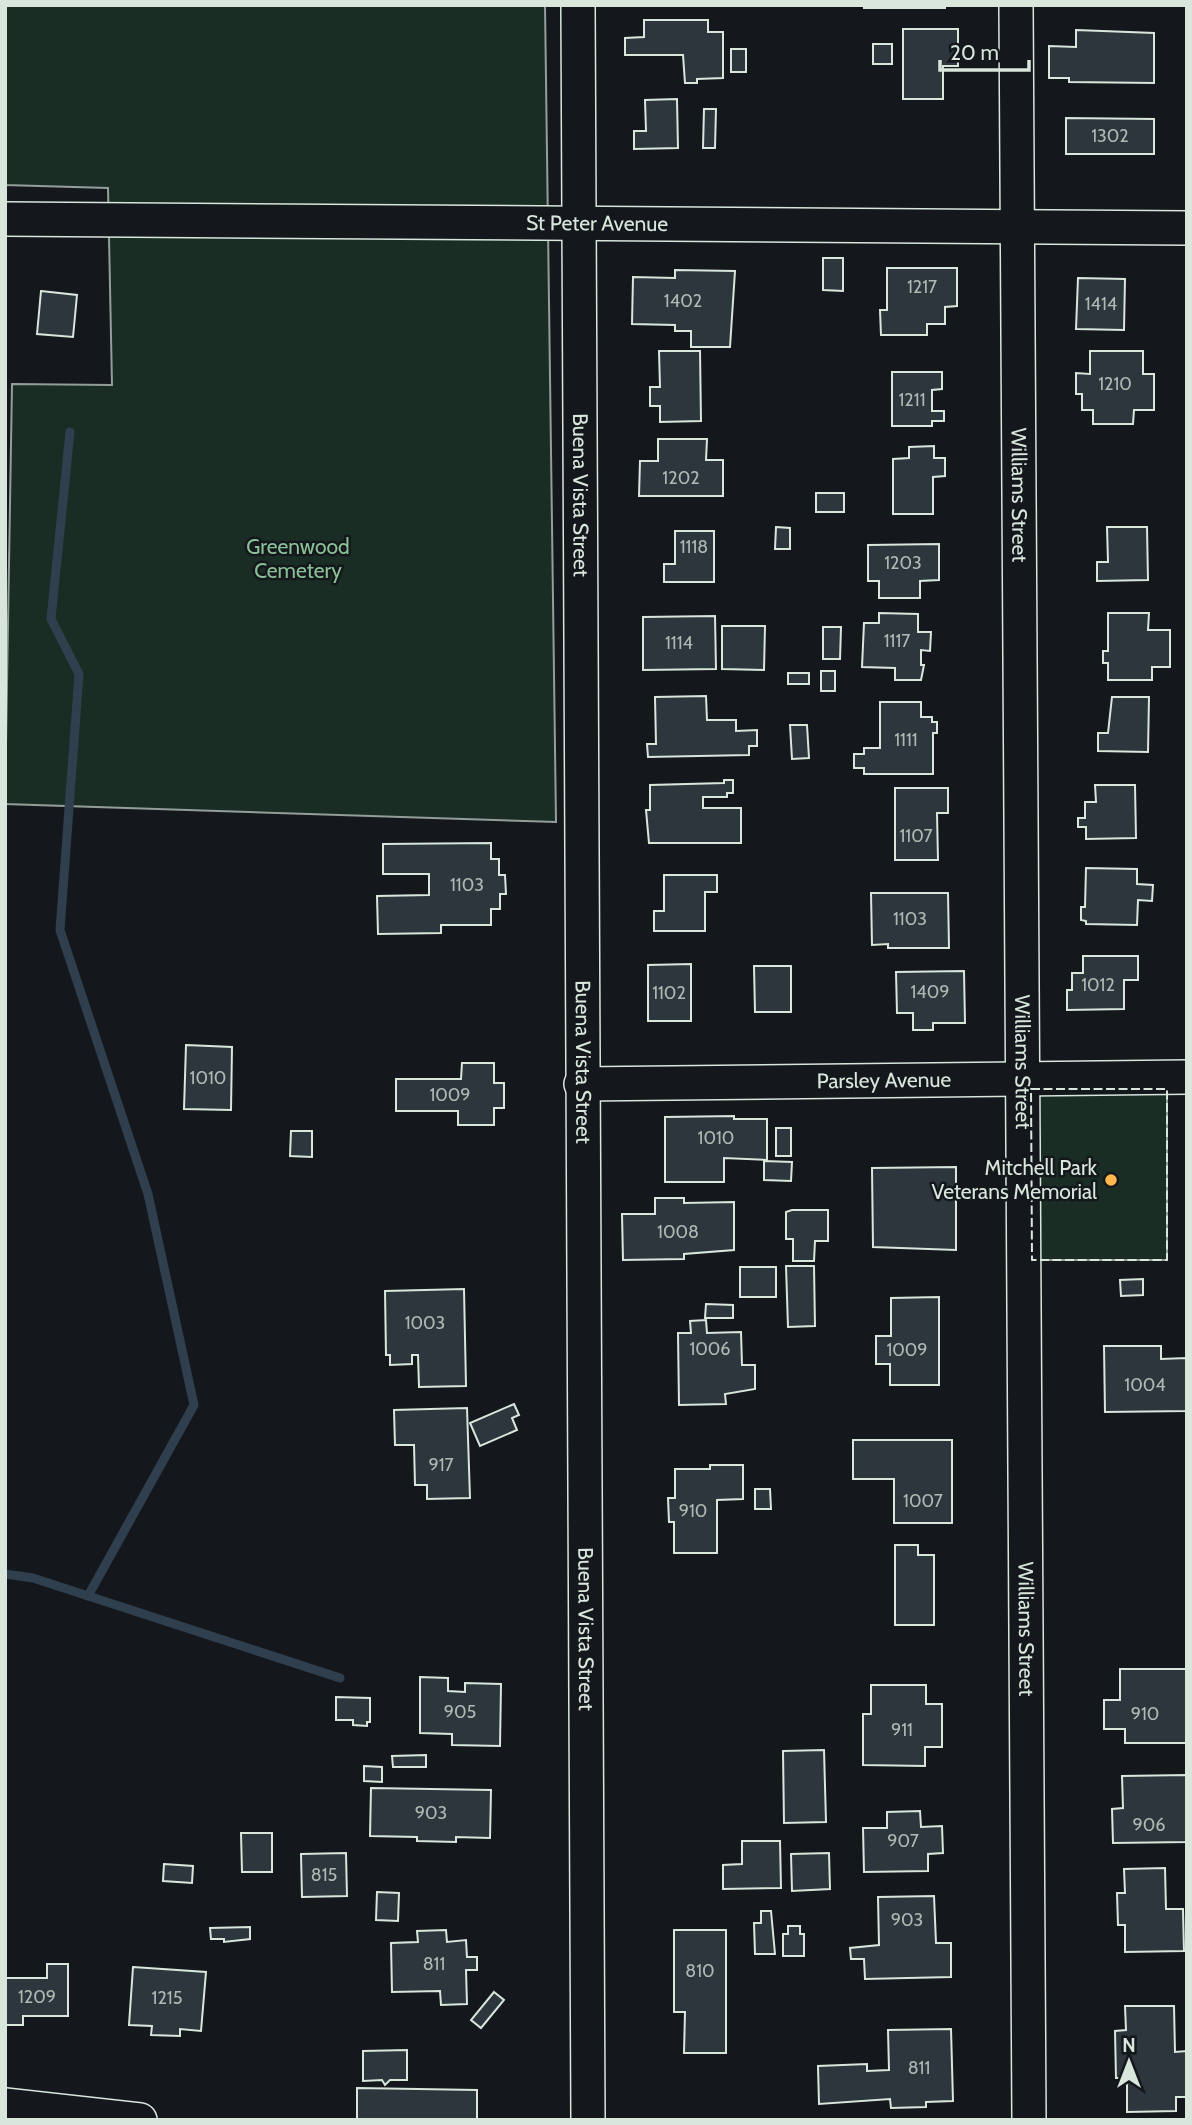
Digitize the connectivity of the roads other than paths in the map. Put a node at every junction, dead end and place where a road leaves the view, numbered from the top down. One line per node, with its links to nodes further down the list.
1 (578, 5): 4 (street, Buena Vista Street)
2 (1016, 5): 5 (street, Williams Street)
3 (5, 219): 4 (street, St Peter Avenue)
4 (579, 225): 5 (street, St Peter Avenue); 9 (street, Buena Vista Street)
5 (1017, 228): 6 (street, St Peter Avenue); 8 (street, Williams Street)
6 (1187, 228)
7 (1187, 1077): 8 (street, Parsley Avenue)
8 (1022, 1079): 9 (street, Parsley Avenue); 13 (street, Williams Street)
9 (581, 1084): 12 (street, Buena Vista Street)
10 (5, 2105): 11 (street)
11 (140, 2120)
12 (587, 2120)
13 (1029, 2120)

